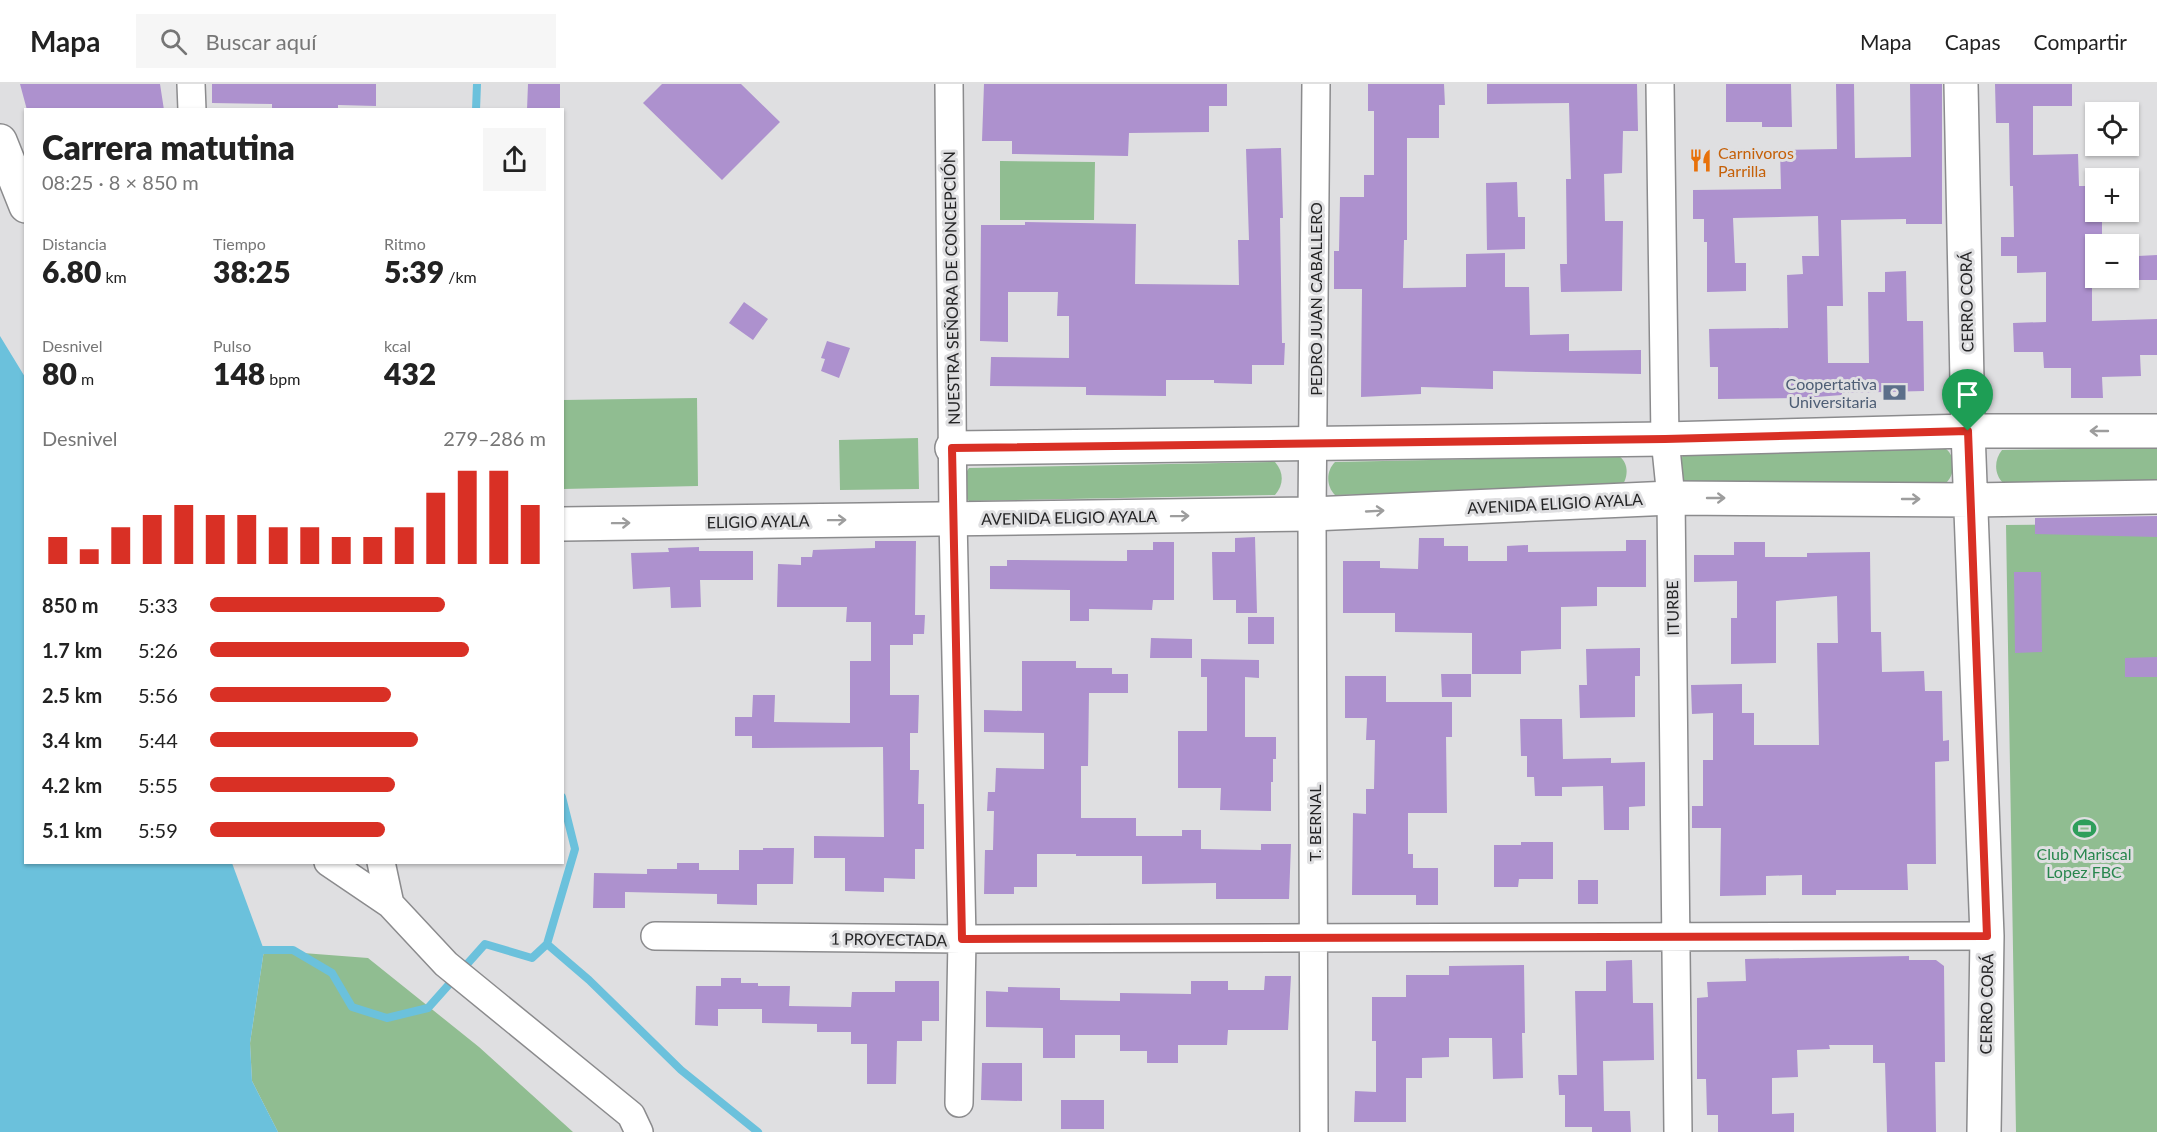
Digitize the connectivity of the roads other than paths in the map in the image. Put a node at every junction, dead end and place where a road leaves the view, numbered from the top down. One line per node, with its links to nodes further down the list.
1 (192, 84): 6 (street)
2 (949, 84): 13 (street, NUESTRA SEÑORA DE CONCEPCIÓN)
3 (1316, 84): 12 (street, PEDRO JUAN CABALLERO)
4 (1660, 84): 11 (street, ITURBE)
5 (1961, 84): 9 (street, CERRO CORÁ)
6 (192, 108)
7 (0, 141): 8 (street)
8 (24, 201)
9 (1968, 431): 10 (street, one-way to 9); 11 (street); 16 (street, CERRO CORÁ)
10 (2157, 431)
11 (1665, 439): 12 (street); 15 (street, ITURBE)
12 (1314, 443): 13 (street); 17 (street, PEDRO JUAN CABALLERO)
13 (952, 448): 18 (street, NUESTRA SEÑORA DE CONCEPCIÓN)
14 (2157, 497): 16 (street, AVENIDA ELIGIO AYALA)
15 (1671, 498): 16 (street, AVENIDA ELIGIO AYALA, one-way to 16); 17 (street, AVENIDA ELIGIO AYALA, one-way to 15); 25 (street, ITURBE)
16 (1972, 500): 24 (street, CERRO CORÁ)
17 (1312, 514): 18 (street, AVENIDA ELIGIO AYALA, one-way to 17); 27 (street, T. BERNAL)
18 (953, 518): 19 (street, ELIGIO AYALA, one-way to 18); 26 (street, NUESTRA SEÑORA DE CONCEPCIÓN)
19 (564, 524)
20 (331, 864): 22 (street)
21 (381, 864): 22 (street)
22 (390, 904): 29 (street)
23 (655, 936): 26 (street, 1 PROYECTADA)
24 (1987, 936): 25 (street, 1 PROYECTADA); 32 (street, CERRO CORÁ)
25 (1675, 938): 27 (street, 1 PROYECTADA); 31 (street, ITURBE)
26 (962, 939): 27 (street, 1 PROYECTADA); 28 (street, NUESTRA SEÑORA DE CONCEPCIÓN)
27 (1314, 939): 30 (street, T. BERNAL)
28 (960, 1103)
29 (639, 1132)
30 (1314, 1132)
31 (1678, 1132)
32 (1984, 1132)

